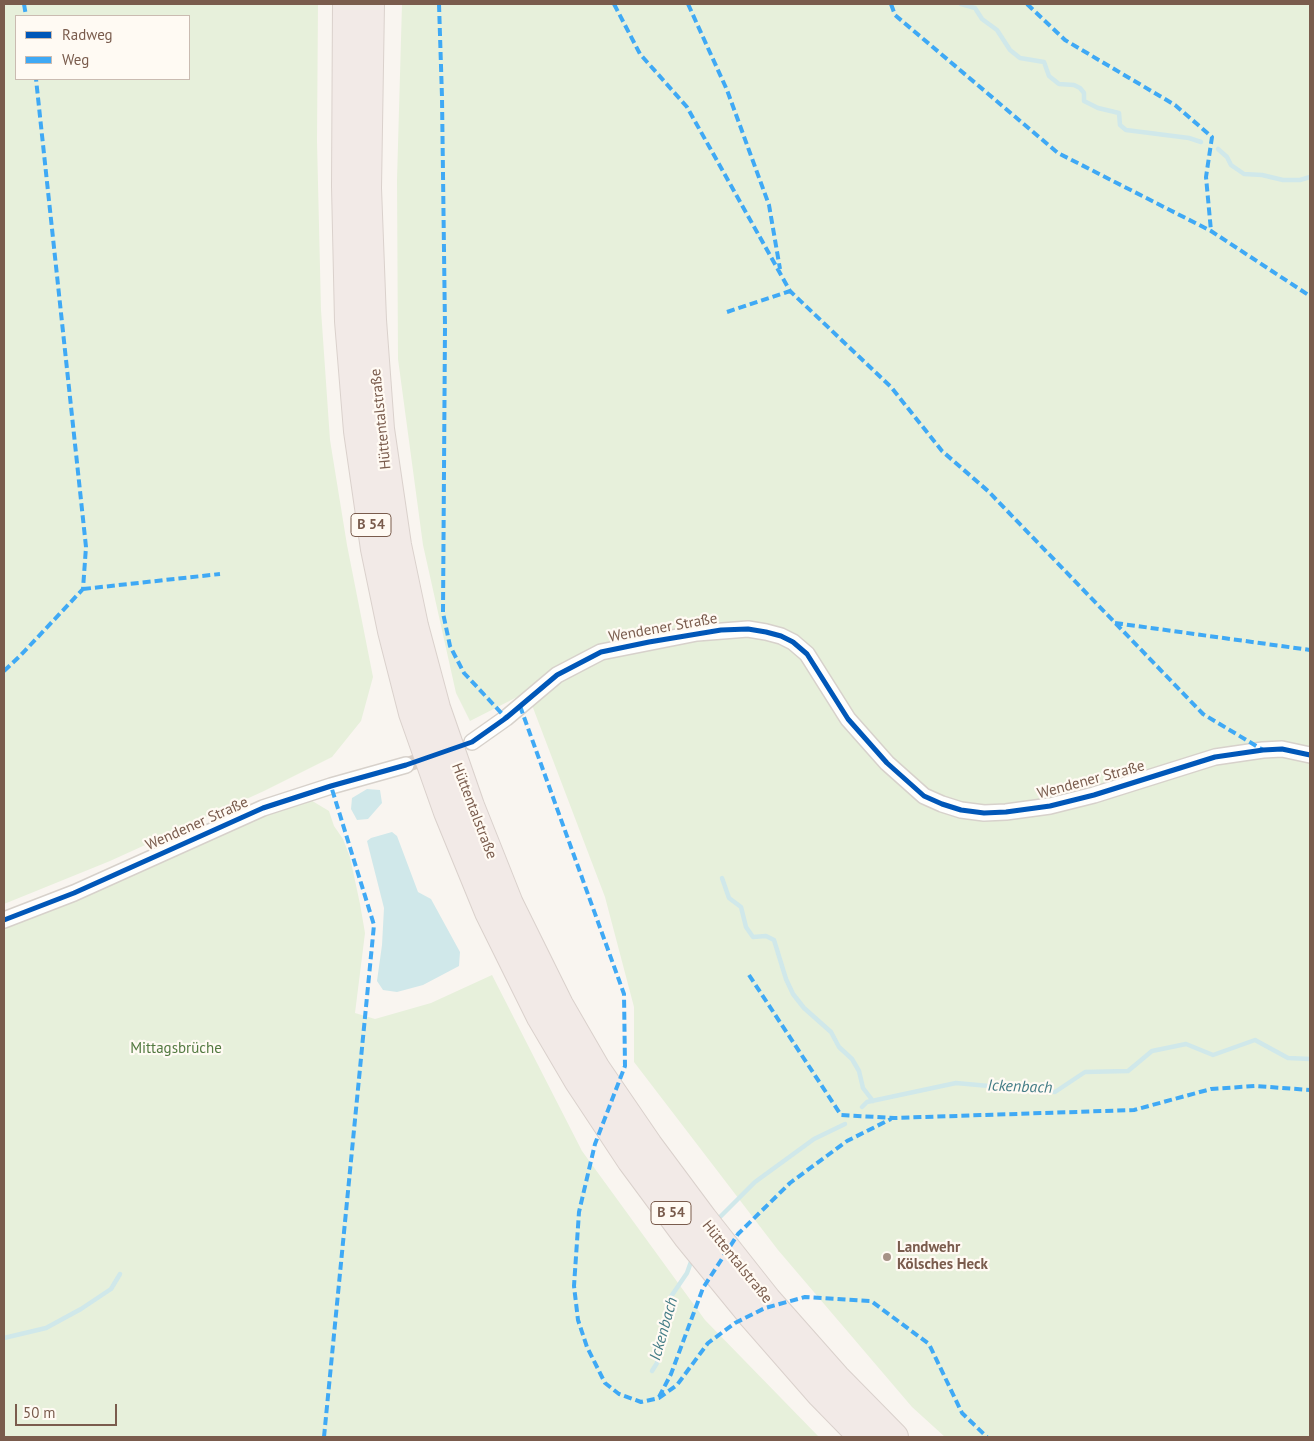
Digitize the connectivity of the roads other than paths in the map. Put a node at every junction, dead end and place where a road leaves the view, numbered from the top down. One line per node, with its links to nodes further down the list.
1 (347, 4): 7 (highway, Hüttentalstraße / B 54)
2 (370, 4): 7 (highway, Hüttentalstraße / B 54)
3 (472, 742): 4 (street, Wendener Straße)
4 (1310, 755)
5 (406, 765): 6 (street, Wendener Straße)
6 (4, 920)
7 (550, 1011): 8 (highway, Hüttentalstraße / B 54)
8 (828, 1386): 9 (highway, Hüttentalstraße / B 54); 10 (highway, Hüttentalstraße / B 54)
9 (863, 1437)
10 (894, 1437)

